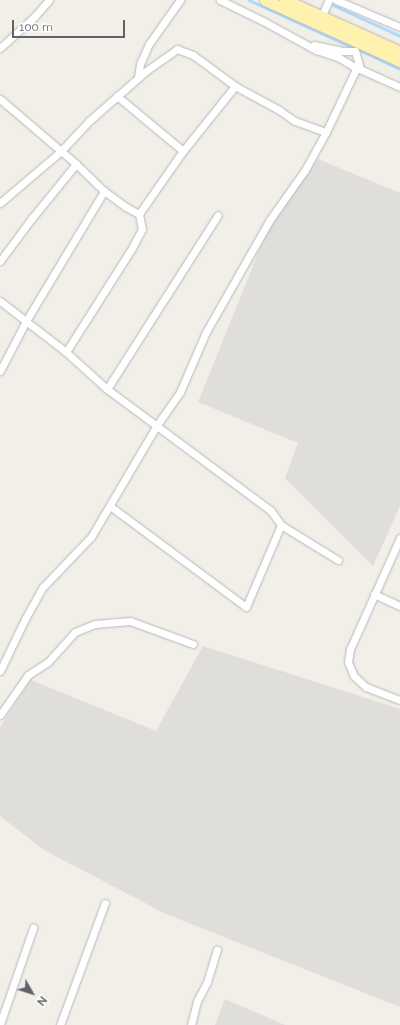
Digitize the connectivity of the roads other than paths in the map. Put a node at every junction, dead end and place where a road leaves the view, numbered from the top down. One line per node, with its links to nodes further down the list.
1 (49, 0): 12 (street)
2 (180, 0): 17 (street)
3 (220, 0): 10 (street)
4 (265, 0): 11 (main road)
5 (286, 0): 8 (main road)
6 (329, 0): 8 (street)
7 (336, 0): 9 (street)
8 (321, 17): 13 (main road)
9 (400, 27)
10 (301, 42): 11 (street); 14 (street)
11 (357, 47): 14 (street); 15 (main road); 16 (street)
12 (0, 48)
13 (400, 52)
14 (338, 58): 16 (street)
15 (400, 61)
16 (358, 68): 19 (street); 22 (street)
17 (138, 77): 18 (street); 20 (street)
18 (235, 86): 22 (street); 24 (street)
19 (400, 87)
20 (117, 96): 23 (street); 24 (street)
21 (0, 99): 23 (street)
22 (326, 132): 36 (street)
23 (61, 151): 25 (street); 27 (street)
24 (183, 151): 28 (street)
25 (76, 164): 26 (street); 30 (street)
26 (104, 191): 28 (street); 32 (street)
27 (0, 203)
28 (139, 214): 33 (street)
29 (218, 215): 35 (street)
30 (0, 261)
31 (0, 301): 32 (street)
32 (26, 321): 33 (street); 34 (street)
33 (66, 352): 35 (street)
34 (0, 370)
35 (107, 389): 36 (street)
36 (157, 425): 37 (street); 38 (street)
37 (110, 506): 38 (street); 44 (street)
38 (281, 525): 40 (street)
39 (400, 538): 41 (street)
40 (338, 560)
41 (374, 594): 42 (street); 45 (street)
42 (400, 606)
43 (193, 644): 46 (street)
44 (0, 671)
45 (400, 700)
46 (0, 715)
47 (105, 903): 51 (street)
48 (33, 928): 50 (street)
49 (217, 950): 52 (street)
50 (0, 1025)
51 (60, 1025)
52 (191, 1025)

